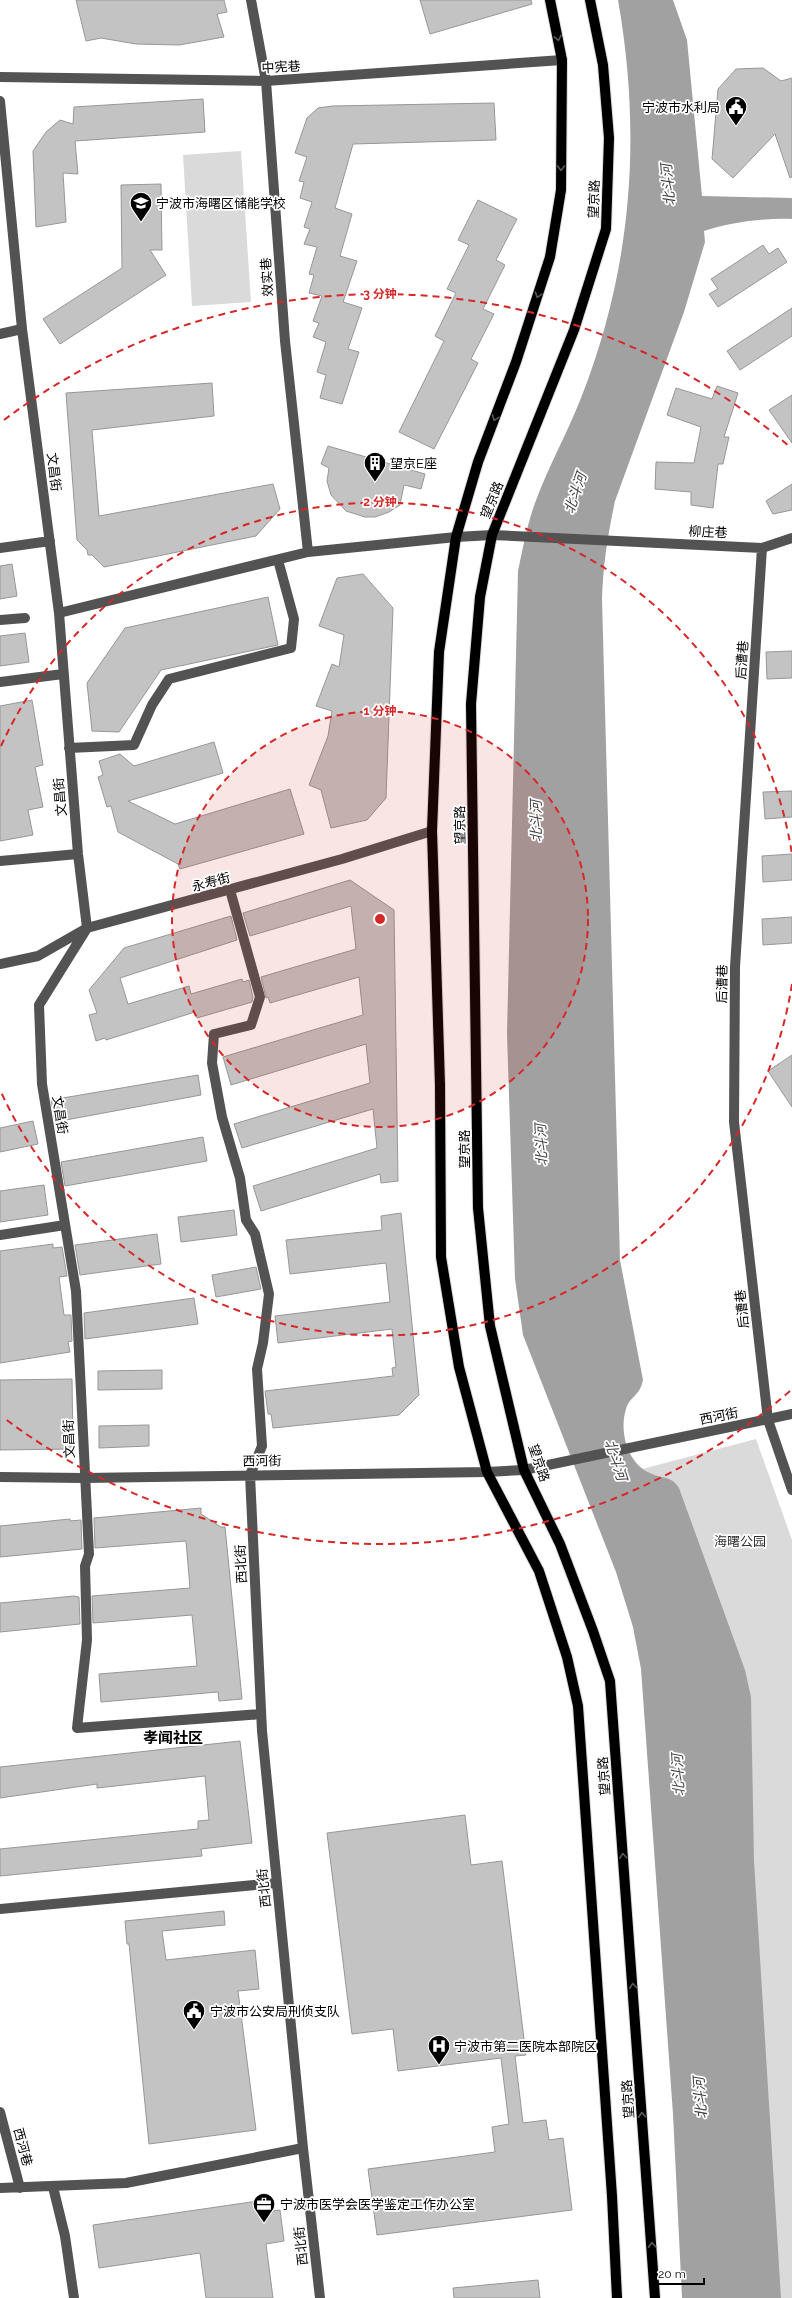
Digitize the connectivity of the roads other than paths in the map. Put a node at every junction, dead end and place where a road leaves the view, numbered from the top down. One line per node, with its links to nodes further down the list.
1 (250, 0): 6 (street, 效实巷)
2 (550, 0): 4 (main road, 望京路, one-way to 4)
3 (590, 0): 10 (main road, 望京路)
4 (562, 60): 6 (street, 中宪巷); 11 (main road, 望京路, one-way to 11)
5 (0, 77): 6 (street, 中宪巷)
6 (266, 81): 16 (street, 效实巷)
7 (0, 101): 8 (street, 文昌街)
8 (22, 329): 9 (street); 13 (street, 文昌街)
9 (0, 334)
10 (492, 535): 11 (street, 柳庄巷); 15 (street, 柳庄巷); 34 (main road, 望京路)
11 (456, 537): 16 (street, 柳庄巷); 24 (main road, 望京路)
12 (792, 538): 15 (street, 柳庄巷)
13 (50, 541): 14 (street); 18 (street, 文昌街)
14 (0, 548)
15 (762, 548): 33 (street, 后漕巷)
16 (308, 552): 17 (street, 柳庄巷)
17 (278, 560): 18 (street, 柳庄巷); 23 (street)
18 (59, 614): 21 (street, 文昌街)
19 (25, 618): 20 (street)
20 (0, 620)
21 (63, 674): 22 (street); 23 (street, 文昌街)
22 (0, 682)
23 (69, 748): 25 (street, 文昌街)
24 (432, 831): 27 (street, 永寿街); 35 (main road, 望京路)
25 (78, 854): 26 (street); 28 (street, 文昌街)
26 (0, 861)
27 (230, 890): 28 (street, 永寿街); 36 (street)
28 (87, 928): 29 (street, 永寿街); 30 (street, 文昌街)
29 (0, 964)
30 (65, 1225): 31 (street); 38 (street, 文昌街)
31 (0, 1235)
32 (792, 1414): 33 (street, 西河街)
33 (768, 1420): 34 (street, 西河街); 39 (street, 后漕巷)
34 (524, 1470): 35 (street, 西河街); 51 (main road, 望京路, one-way to 34)
35 (487, 1472): 36 (street, 西河街); 50 (main road, 望京路)
36 (250, 1474): 38 (street, 西河街); 40 (street, 西北街)
37 (0, 1477): 38 (street, 西河街)
38 (84, 1478): 40 (street, 文昌街)
39 (792, 1490)
40 (261, 1714): 41 (street, 西北街)
41 (276, 1883): 42 (street); 44 (street, 西北街)
42 (0, 1909)
43 (0, 2112): 47 (street, 西河巷)
44 (303, 2148): 45 (street); 49 (street, 西北街)
45 (53, 2186): 47 (street); 48 (street)
46 (0, 2188): 47 (street)
47 (20, 2188)
48 (74, 2298)
49 (320, 2298)
50 (617, 2298)
51 (654, 2298)

